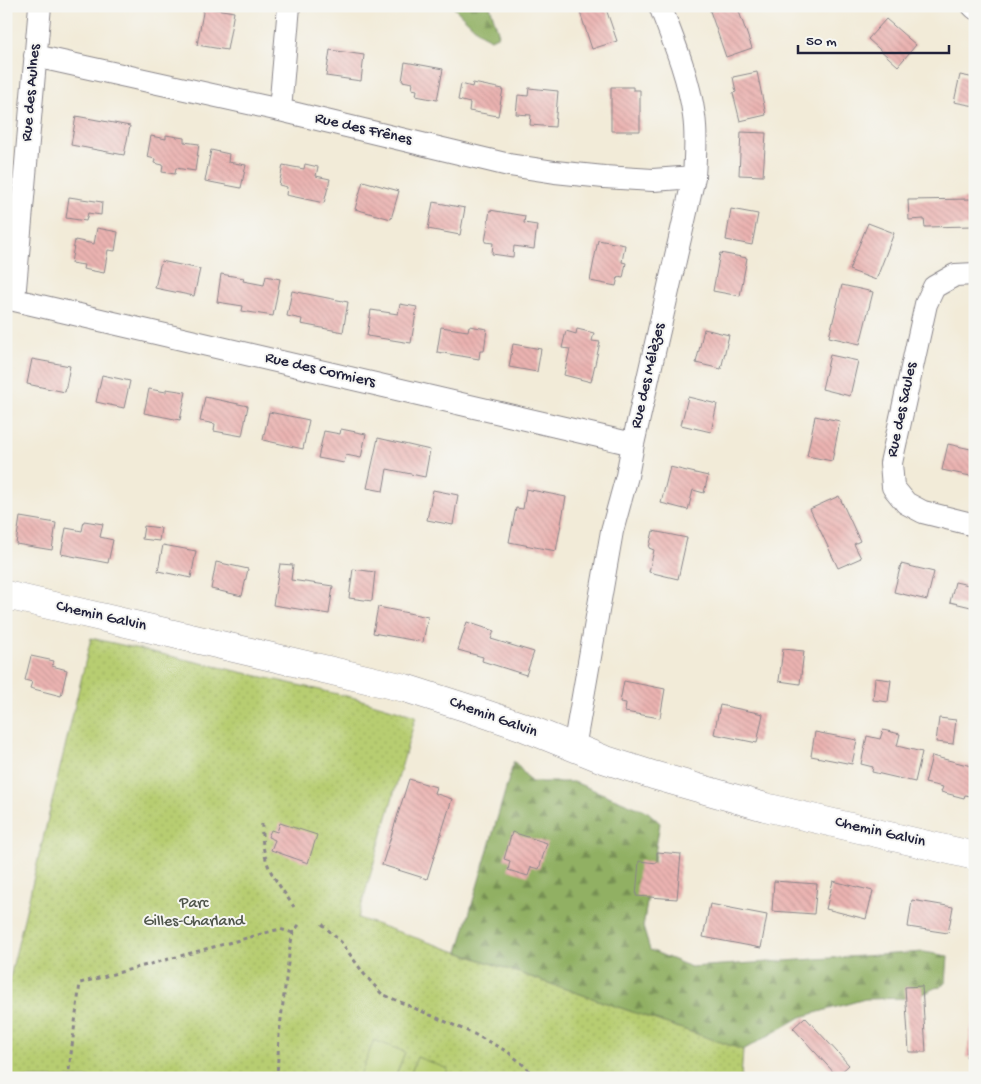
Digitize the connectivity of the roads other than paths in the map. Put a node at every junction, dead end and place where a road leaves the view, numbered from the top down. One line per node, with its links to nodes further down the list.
1 (40, 6): 4 (street, Rue des Aulnes)
2 (289, 6): 5 (street)
3 (660, 6): 6 (street, Rue des Mélèzes)
4 (36, 56): 5 (street, Rue des Frênes); 8 (street, Rue des Aulnes)
5 (280, 110): 6 (street, Rue des Frênes)
6 (694, 177): 9 (street, Rue des Mélèzes)
7 (975, 274): 10 (street, Rue des Saules)
8 (10, 299): 9 (street, Rue des Cormiers)
9 (633, 444): 12 (street, Rue des Mélèzes)
10 (975, 525)
11 (6, 595): 12 (street, Chemin Galvin)
12 (574, 748): 13 (street, Chemin Galvin)
13 (975, 856)

